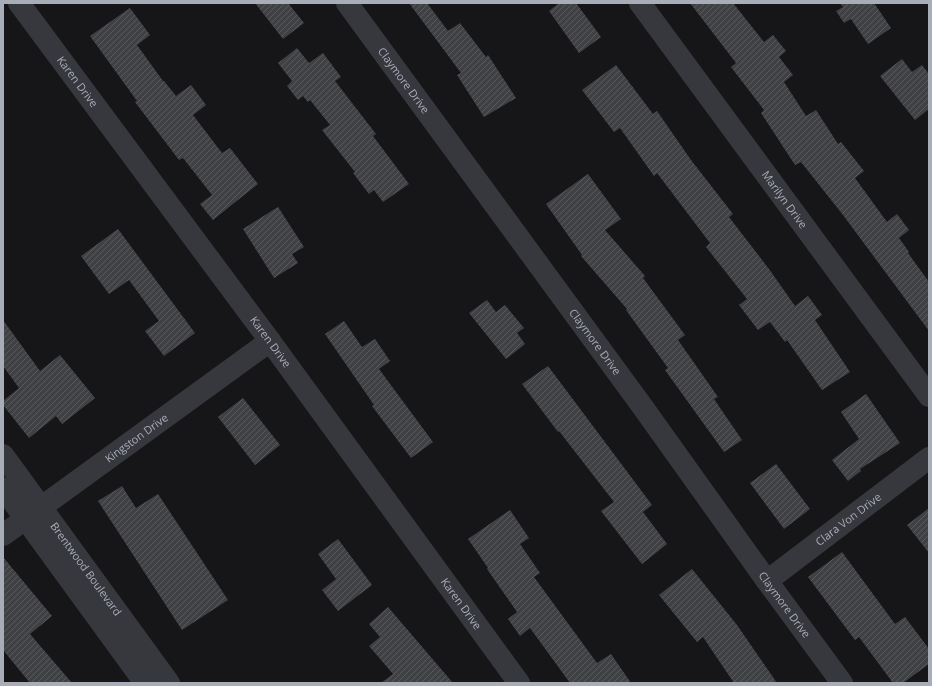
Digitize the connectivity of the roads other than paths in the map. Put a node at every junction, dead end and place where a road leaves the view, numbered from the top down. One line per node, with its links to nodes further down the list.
1 (19, 3): 4 (street, Karen Drive)
2 (347, 3): 11 (street, Claymore Drive)
3 (640, 3): 5 (street, Marilyn Drive)
4 (270, 341): 9 (street, Kingston Drive); 14 (street, Karen Drive)
5 (929, 396)
6 (3, 455): 9 (street, Brentwood Boulevard)
7 (929, 458): 11 (street, Clara Von Drive)
8 (3, 488): 9 (street, Brentwood Boulevard)
9 (33, 513): 10 (street, Kingston Drive); 12 (street, Brentwood Boulevard); 13 (street, Brentwood Boulevard)
10 (3, 535)
11 (767, 581): 15 (street, Claymore Drive)
12 (145, 683)
13 (169, 683)
14 (519, 683)
15 (842, 683)

